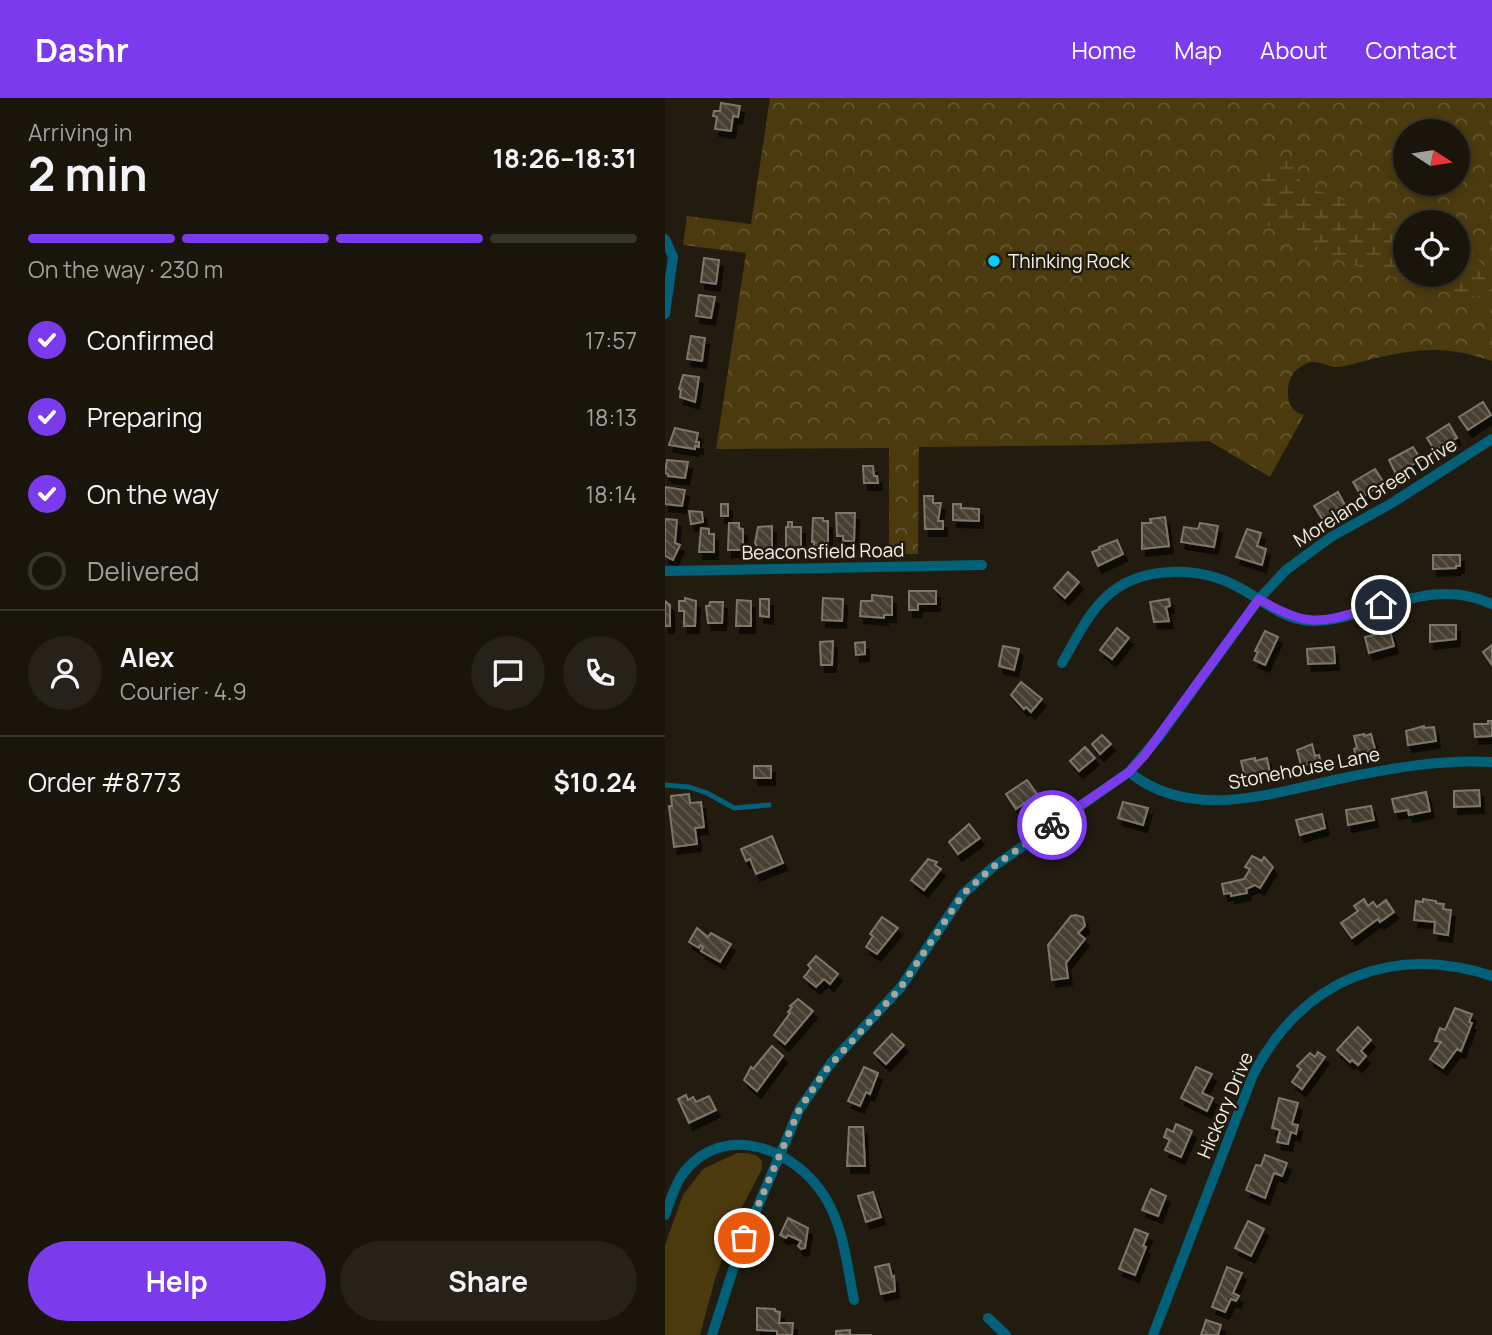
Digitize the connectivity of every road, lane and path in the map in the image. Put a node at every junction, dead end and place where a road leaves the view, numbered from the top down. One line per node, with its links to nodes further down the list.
1 (665, 239): 2 (street)
2 (665, 314)
3 (1492, 439): 6 (street, Moreland Green Drive)
4 (982, 565): 5 (street, Beaconsfield Road)
5 (665, 571)
6 (1259, 599): 7 (street); 8 (street); 10 (street, Moreland Green Drive)
7 (1492, 604)
8 (1062, 663)
9 (1492, 762): 10 (street, Stonehouse Lane)
10 (1129, 772): 14 (street, Moreland Green Drive)
11 (665, 785): 12 (lane)
12 (769, 805)
13 (1492, 976): 20 (street, Hickory Drive)
14 (780, 1156): 15 (street); 16 (street); 18 (street, Moreland Green Drive)
15 (665, 1215)
16 (854, 1300)
17 (988, 1318): 19 (street)
18 (712, 1335)
19 (1006, 1335)
20 (1153, 1335)

